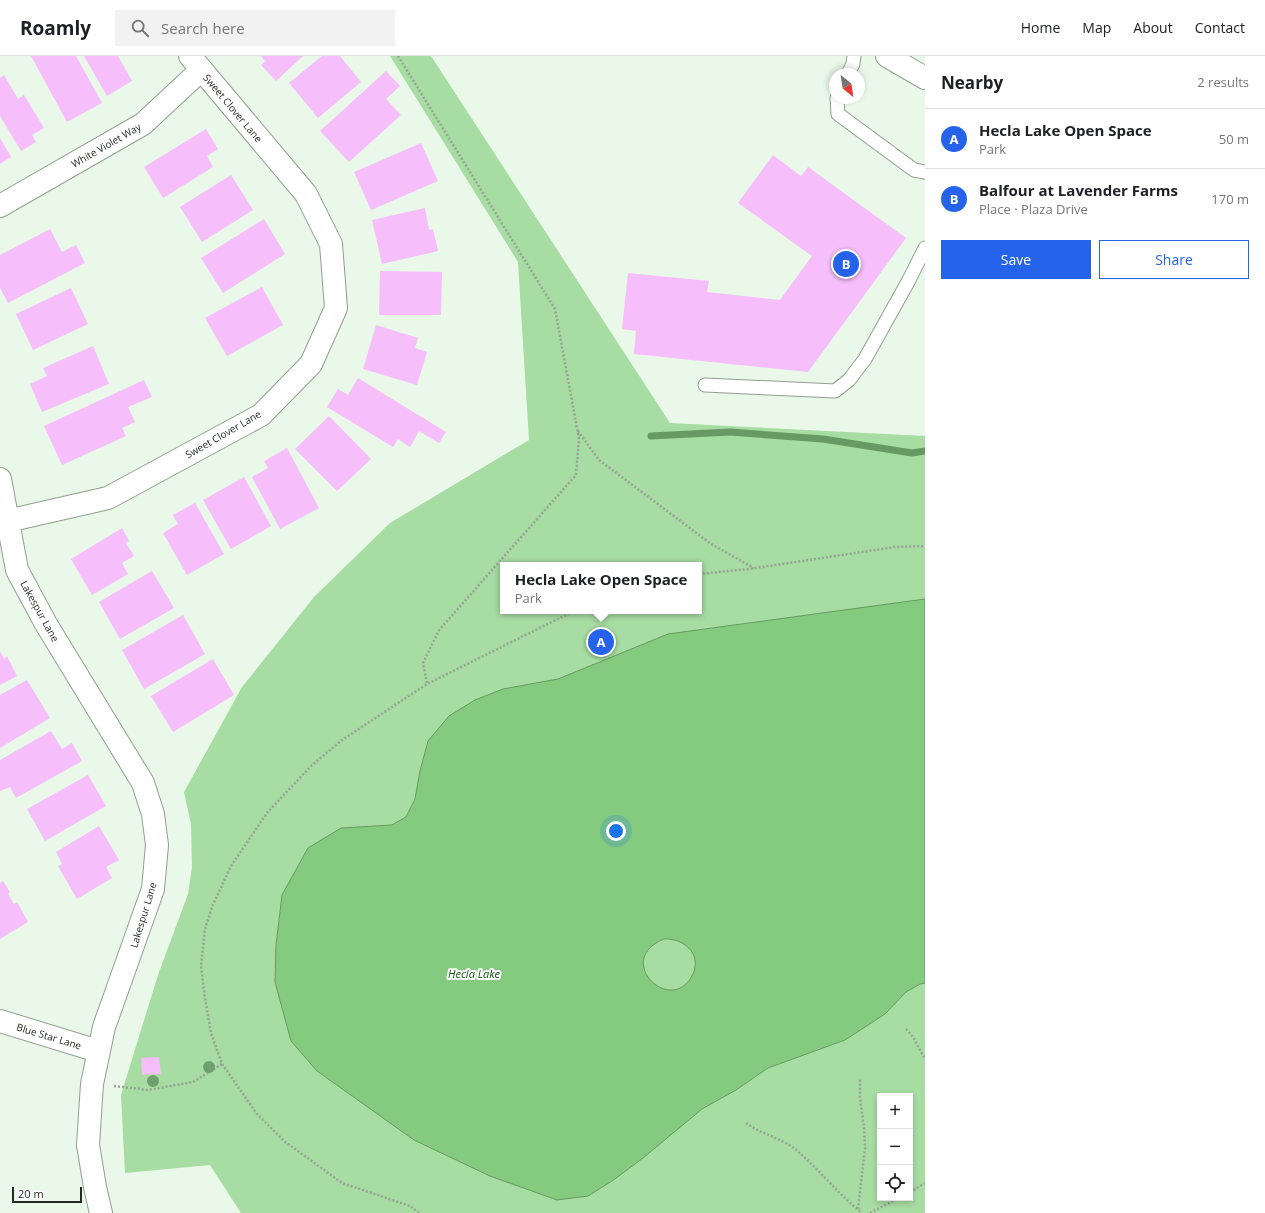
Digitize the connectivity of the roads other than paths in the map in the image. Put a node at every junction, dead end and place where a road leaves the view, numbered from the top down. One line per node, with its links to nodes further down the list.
1 (854, 56): 4 (lane)
2 (887, 56): 5 (street)
3 (195, 63): 8 (street, White Violet Way); 12 (street, Sweet Clover Lane)
4 (851, 68)
5 (925, 78)
6 (837, 104): 7 (lane)
7 (925, 172)
8 (0, 206)
9 (925, 248): 10 (lane)
10 (705, 385)
11 (0, 479): 12 (street, Lakespur Lane)
12 (7, 521): 14 (street, Lakespur Lane)
13 (0, 1021): 14 (street, Blue Star Lane)
14 (98, 1051): 15 (street, Lakespur Lane)
15 (101, 1213)

